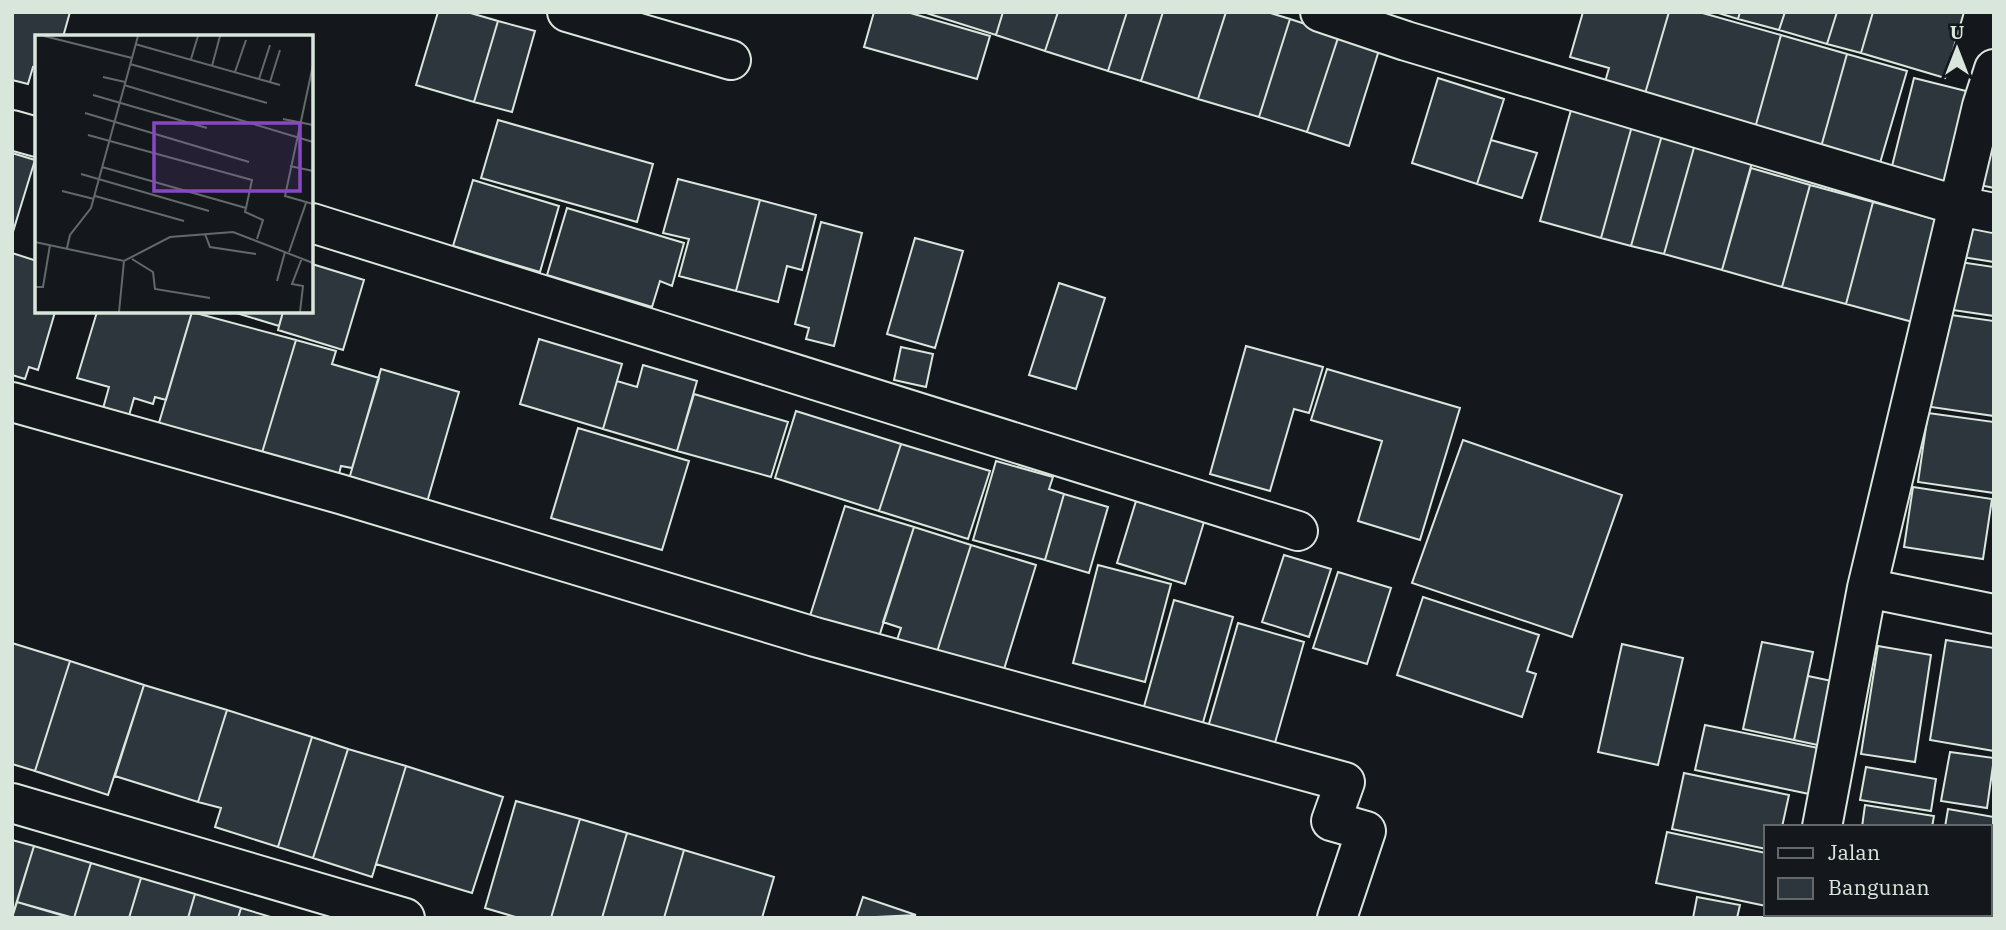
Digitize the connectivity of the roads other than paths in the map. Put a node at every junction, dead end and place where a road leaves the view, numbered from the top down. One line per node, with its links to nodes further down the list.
1 (567, 12): 3 (street)
2 (1320, 12): 7 (street)
3 (731, 60)
4 (1994, 69): 7 (street)
5 (12, 130): 6 (street)
6 (35, 136)
7 (1976, 210): 11 (street)
8 (313, 223): 10 (street)
9 (12, 402): 16 (street)
10 (1298, 531)
11 (1867, 588): 12 (street); 14 (street)
12 (1994, 614)
13 (12, 803): 15 (street)
14 (1822, 825)
15 (405, 918)
16 (1337, 918)

